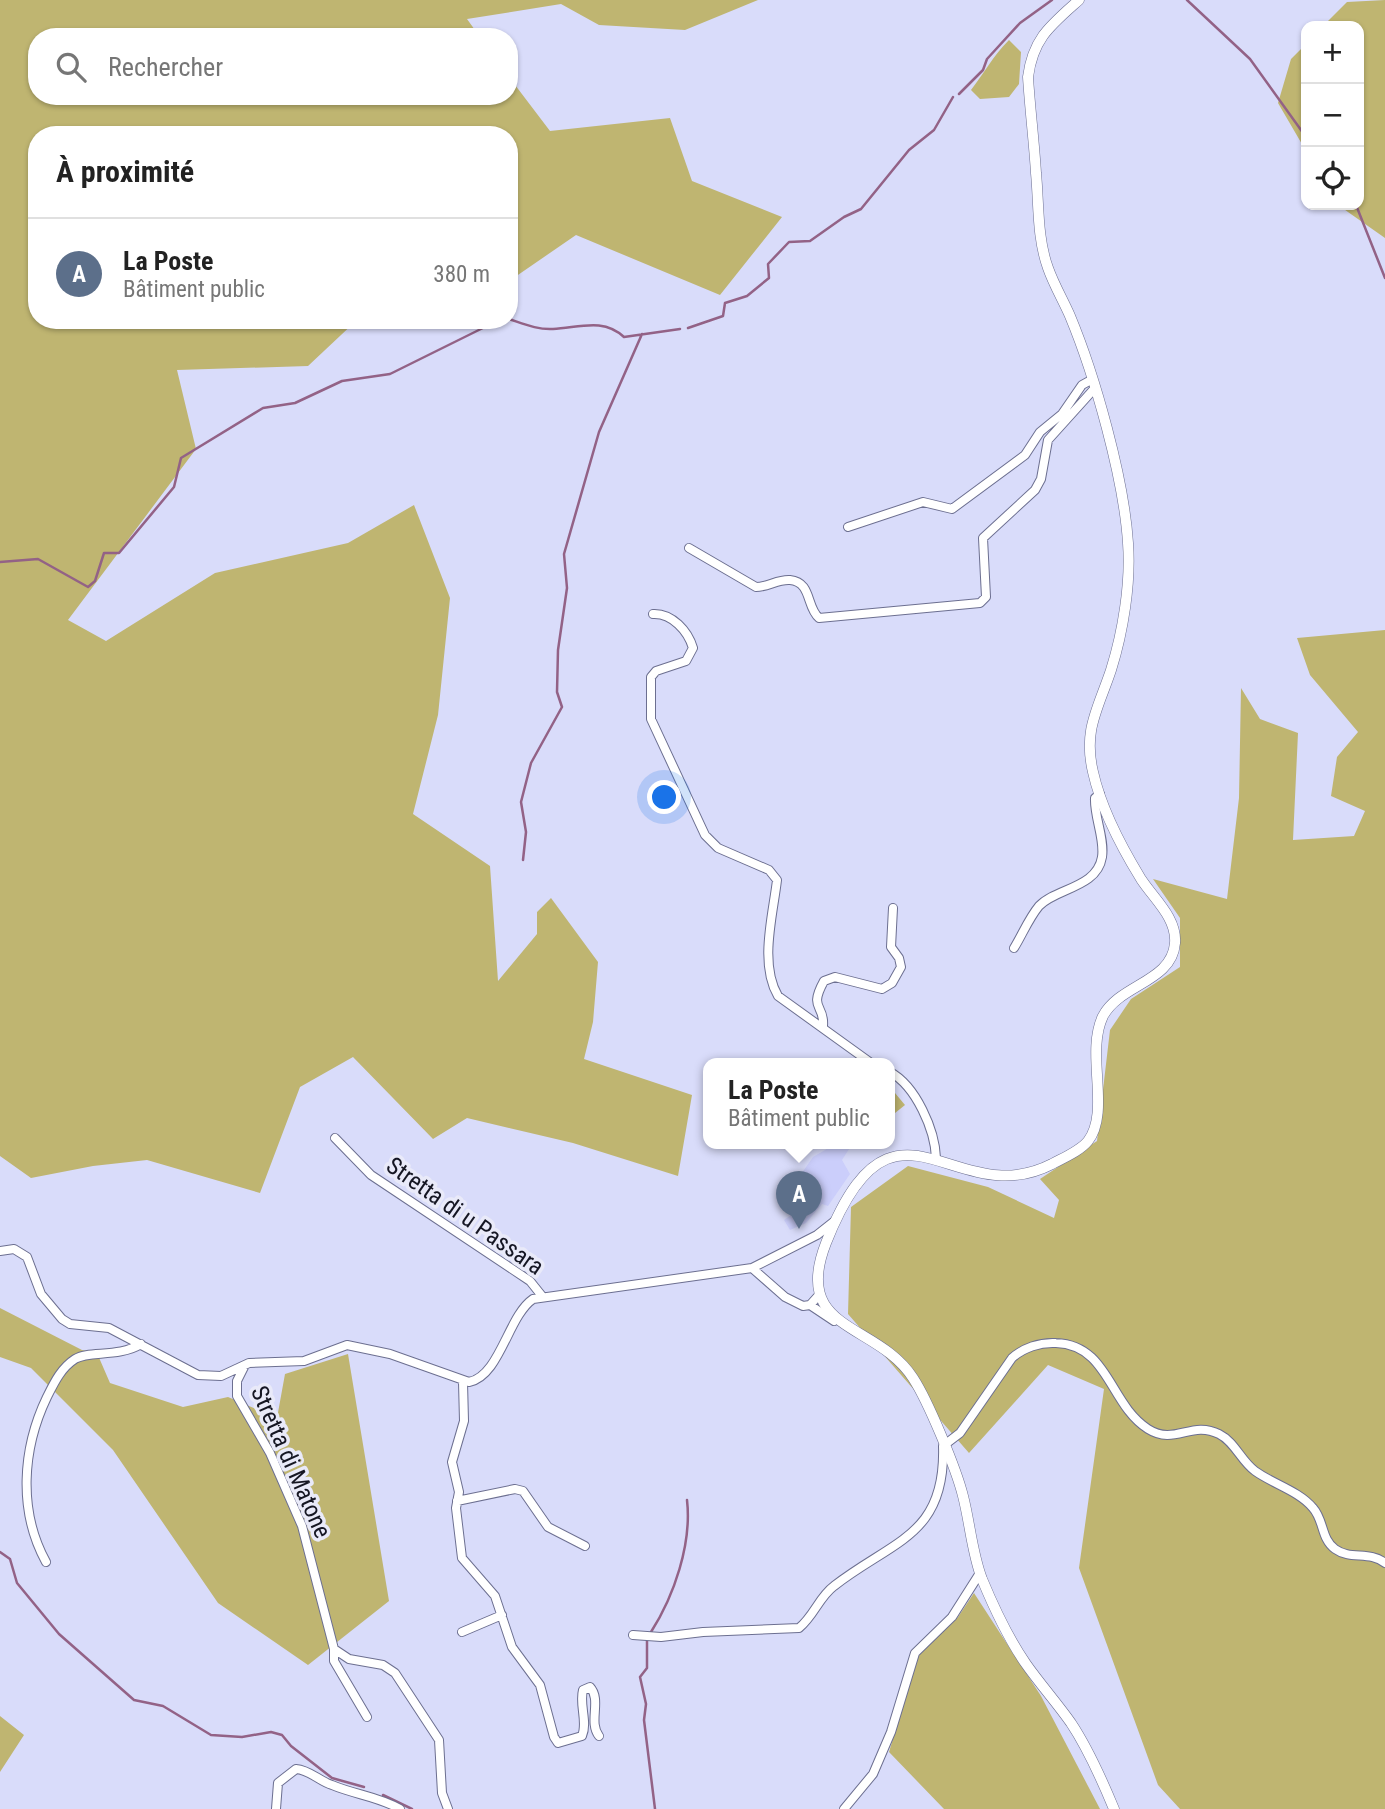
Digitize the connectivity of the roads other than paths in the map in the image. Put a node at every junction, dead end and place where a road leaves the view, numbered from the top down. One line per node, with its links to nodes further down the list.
1 (1079, 0): 2 (street)
2 (1093, 385): 3 (street); 4 (street); 6 (street)
3 (848, 527)
4 (689, 548)
5 (653, 614): 9 (street)
6 (1100, 794): 8 (street); 13 (street)
7 (893, 908): 9 (street)
8 (1014, 948)
9 (823, 1026): 10 (street)
10 (864, 1058)
11 (895, 1074): 13 (street)
12 (335, 1138): 18 (street, Stretta di u Passara)
13 (936, 1158): 14 (street)
14 (835, 1220): 16 (street); 17 (street)
15 (0, 1251): 21 (street)
16 (752, 1268): 18 (street); 19 (street)
17 (819, 1295): 19 (street); 20 (street)
18 (542, 1296): 23 (street)
19 (810, 1305): 20 (street)
20 (844, 1323): 24 (street)
21 (141, 1344): 22 (street); 27 (street)
22 (245, 1365): 23 (street); 33 (street, Stretta di Matone)
23 (463, 1381): 25 (street)
24 (943, 1446): 28 (street); 29 (street); 32 (street)
25 (457, 1501): 26 (street); 30 (street)
26 (584, 1546)
27 (46, 1562)
28 (1385, 1563)
29 (980, 1573): 39 (street); 40 (street)
30 (502, 1615): 31 (street); 35 (street)
31 (462, 1632)
32 (633, 1635)
33 (334, 1649): 34 (street, Stretta di Matone); 38 (street)
34 (367, 1717)
35 (599, 1736)
36 (276, 1809): 37 (street)
37 (400, 1809)
38 (448, 1809)
39 (844, 1809)
40 (1114, 1809)

